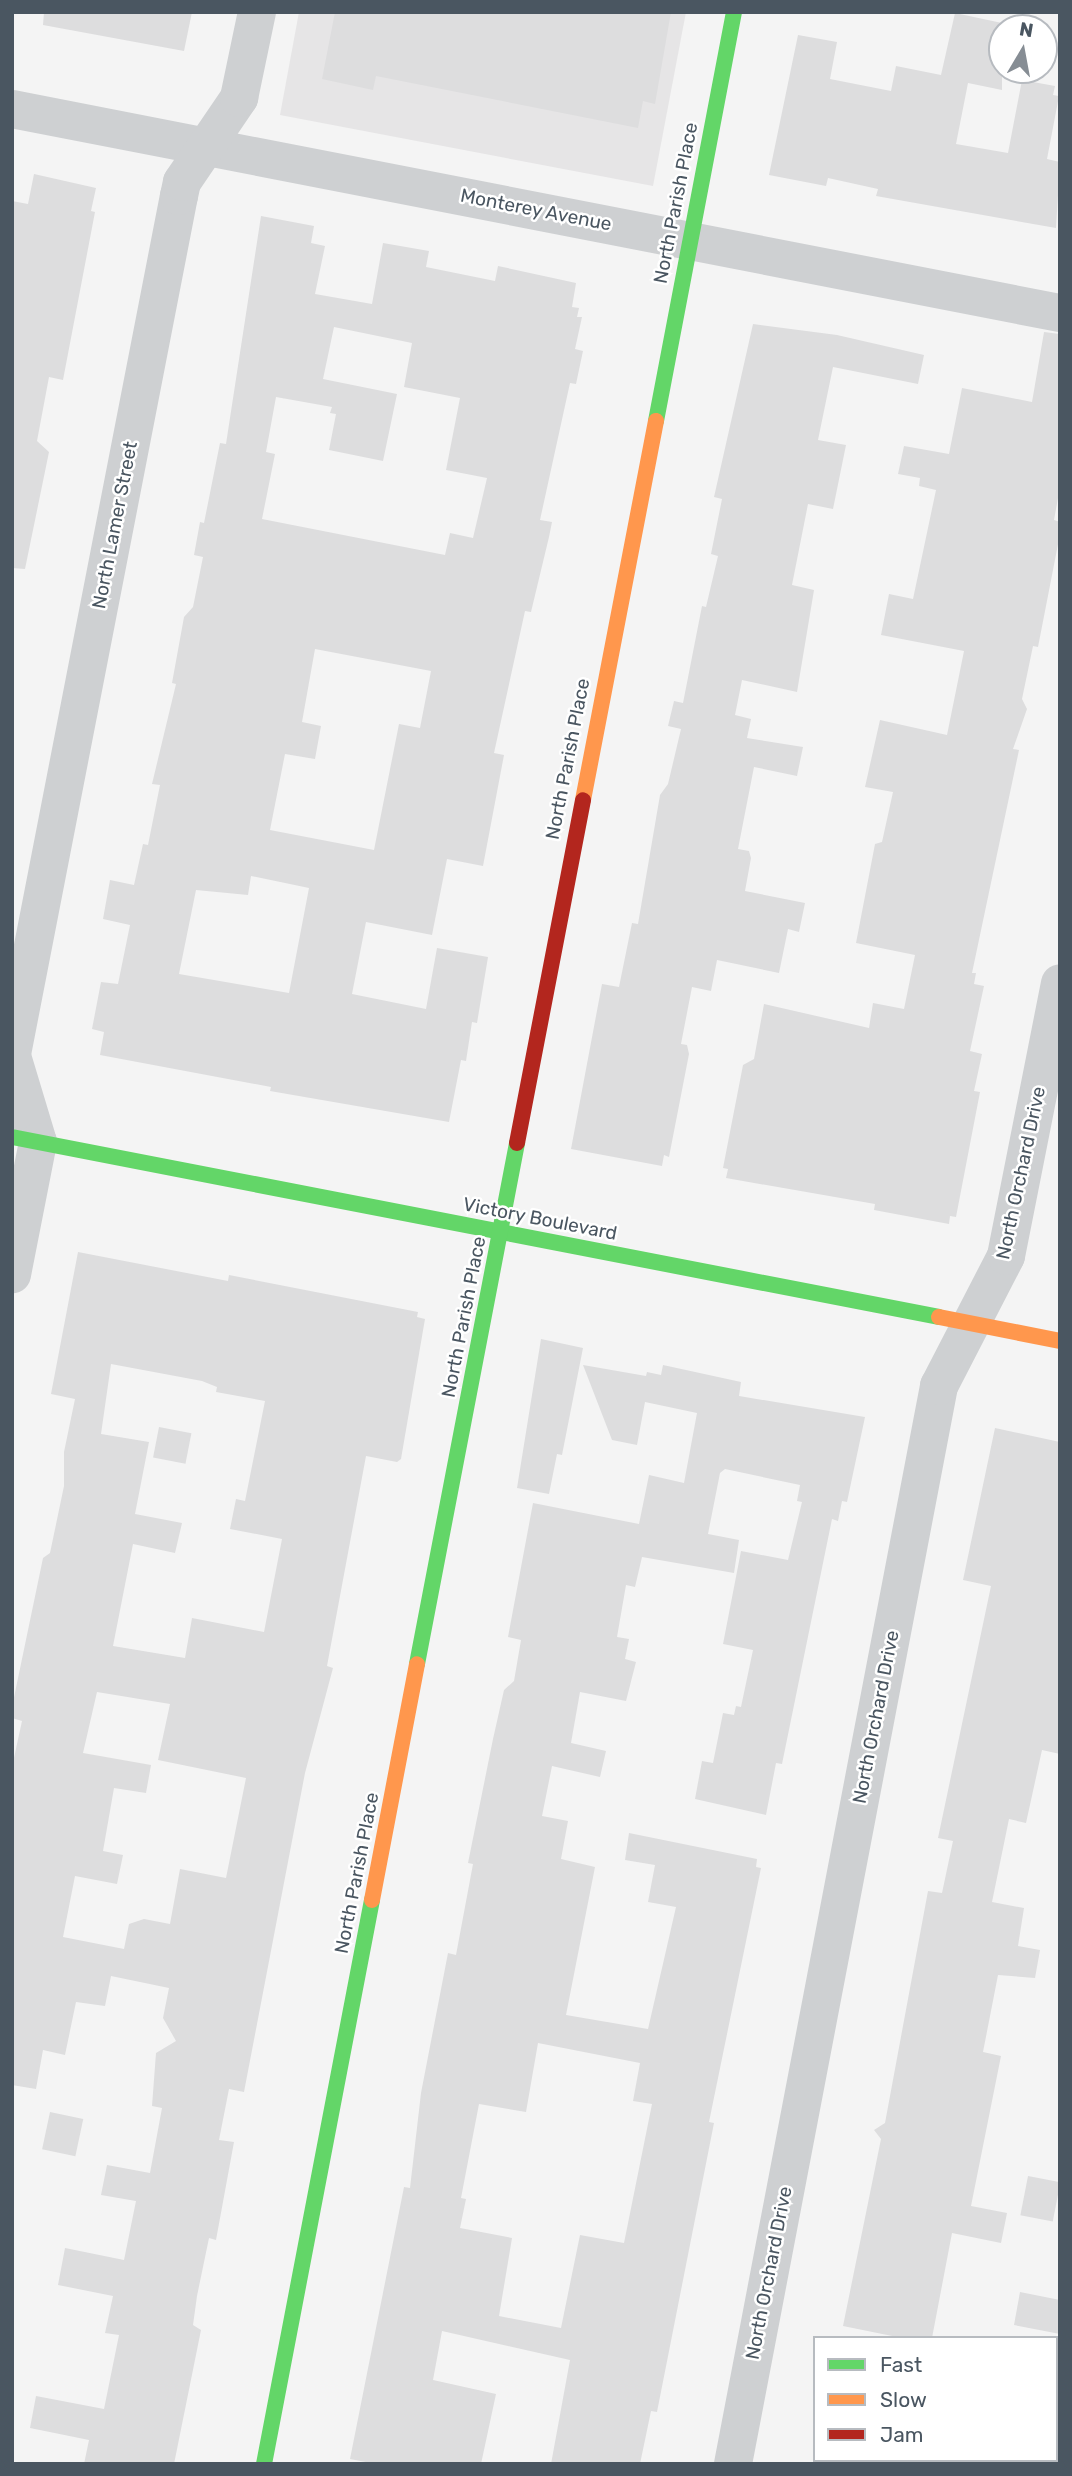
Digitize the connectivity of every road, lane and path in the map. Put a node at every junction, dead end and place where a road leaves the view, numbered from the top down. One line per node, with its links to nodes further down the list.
1 (257, 12): 4 (street, North Lamer Street)
2 (734, 12): 5 (street, North Parish Place)
3 (12, 109): 4 (street, Monterey Avenue)
4 (208, 148): 5 (street, Monterey Avenue); 8 (street, North Lamer Street)
5 (690, 240): 6 (street, Monterey Avenue); 10 (street, North Parish Place)
6 (1060, 313)
7 (1060, 983): 12 (street, North Orchard Drive)
8 (12, 1055): 9 (street, North Lamer Street)
9 (25, 1140): 10 (street, Victory Boulevard); 11 (street, North Lamer Street)
10 (502, 1233): 12 (street, Victory Boulevard); 14 (street, North Parish Place)
11 (12, 1274)
12 (972, 1324): 13 (street, Victory Boulevard); 15 (street, North Orchard Drive)
13 (1060, 1341)
14 (264, 2464)
15 (733, 2464)

